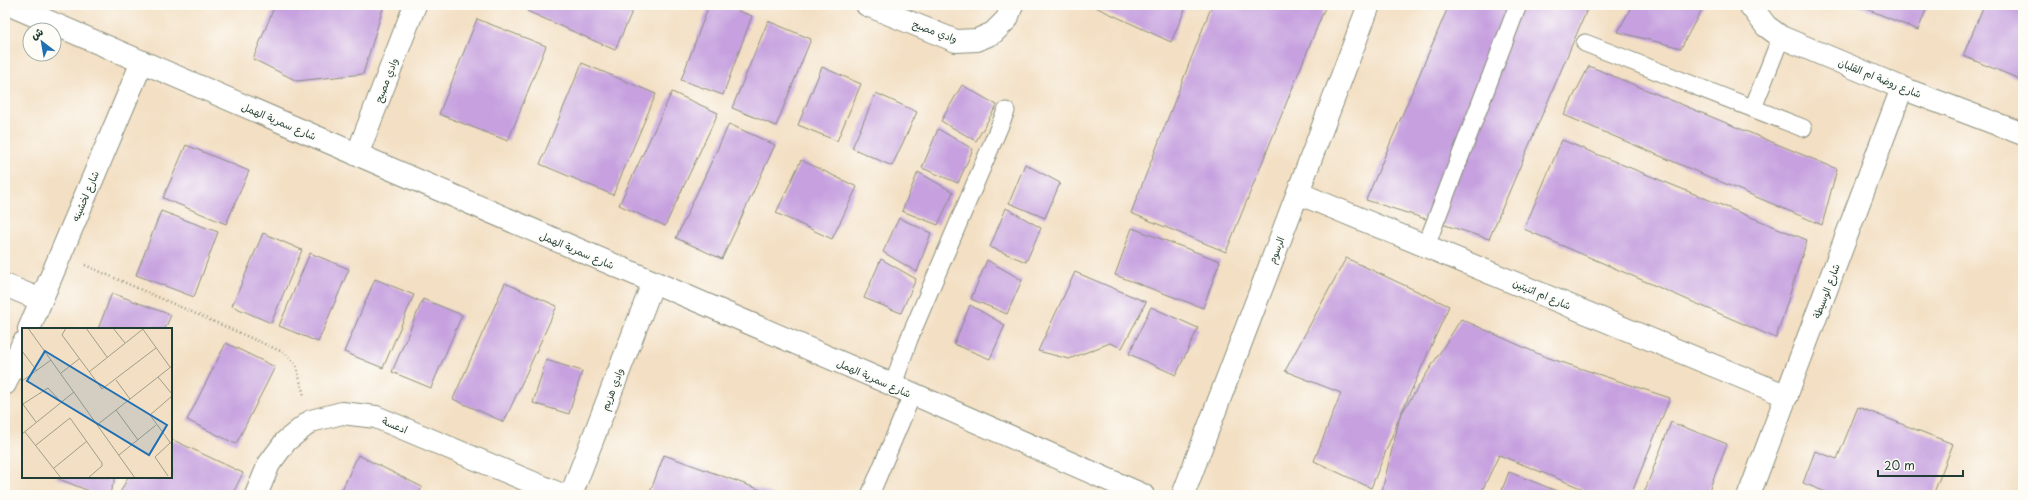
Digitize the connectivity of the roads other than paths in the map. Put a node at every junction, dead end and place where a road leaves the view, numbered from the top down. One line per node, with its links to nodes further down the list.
1 (10, 5): 10 (street, شارع سمرية الهمل)
2 (415, 5): 16 (street, وادي مصبح)
3 (867, 5): 4 (street, وادي مصبح)
4 (1012, 5)
5 (1369, 5): 17 (street, الرسوم)
6 (1518, 5): 18 (lane)
7 (1750, 5): 8 (street, شارع روضة ام القلبان)
8 (1782, 37): 11 (street, شارع روضة ام القلبان); 12 (lane)
9 (1585, 43): 12 (lane)
10 (142, 62): 16 (street, شارع سمرية الهمل); 21 (street, شارع لخشينه)
11 (1902, 88): 15 (street, شارع روضة ام القلبان); 27 (street, شارع الوسيطة)
12 (1753, 108): 14 (lane)
13 (1006, 111): 25 (lane)
14 (1803, 128)
15 (2023, 134)
16 (357, 155): 19 (street, شارع سمرية الهمل)
17 (1298, 193): 18 (street, شارع ام اثنيتين); 33 (street, الرسوم)
18 (1426, 246): 27 (street, شارع ام اثنيتين)
19 (653, 283): 25 (street, شارع سمرية الهمل); 30 (street, وادي هزيم)
20 (5, 284): 21 (street)
21 (41, 300): 22 (street, شارع لخشينه)
22 (29, 328)
23 (22, 344): 24 (street)
24 (5, 384)
25 (893, 385): 26 (street, شارع سمرية الهمل)
26 (912, 395): 31 (lane); 32 (street, شارع سمرية الهمل)
27 (1787, 396): 34 (street, شارع الوسيطة)
28 (256, 495): 29 (street, ادعسة)
29 (562, 495)
30 (571, 495)
31 (870, 495)
32 (1143, 495)
33 (1184, 495)
34 (1750, 495)

